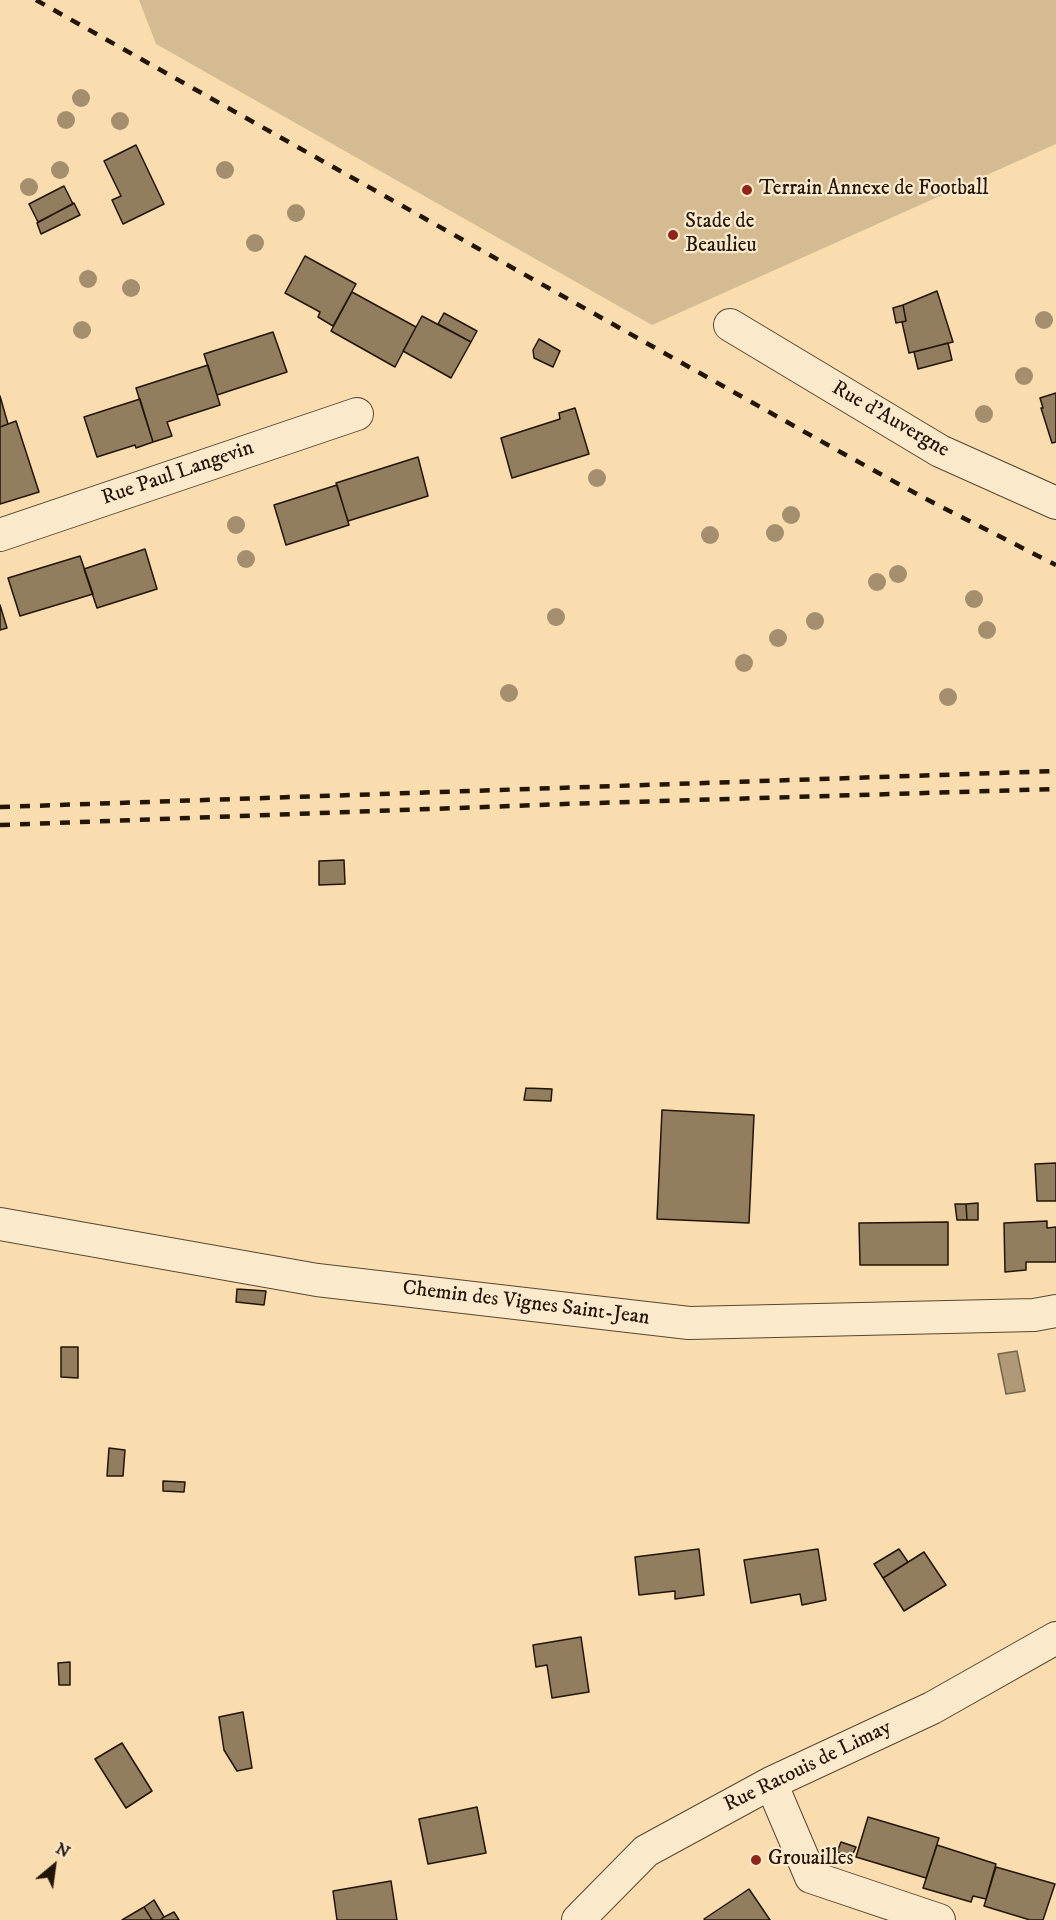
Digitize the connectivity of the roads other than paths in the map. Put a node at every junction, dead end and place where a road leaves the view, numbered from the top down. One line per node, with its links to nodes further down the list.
1 (730, 326): 3 (street, Rue d'Auvergne)
2 (357, 414): 4 (street, Rue Paul Langevin)
3 (1056, 503)
4 (0, 535)
5 (0, 1224): 6 (street, Chemin des Vignes Saint-Jean)
6 (1056, 1311)
7 (1056, 1638): 8 (street, Rue Ratouis de Limay)
8 (771, 1783): 9 (street, Rue Ratouis de Limay); 10 (street)
9 (578, 1920)
10 (939, 1920)

